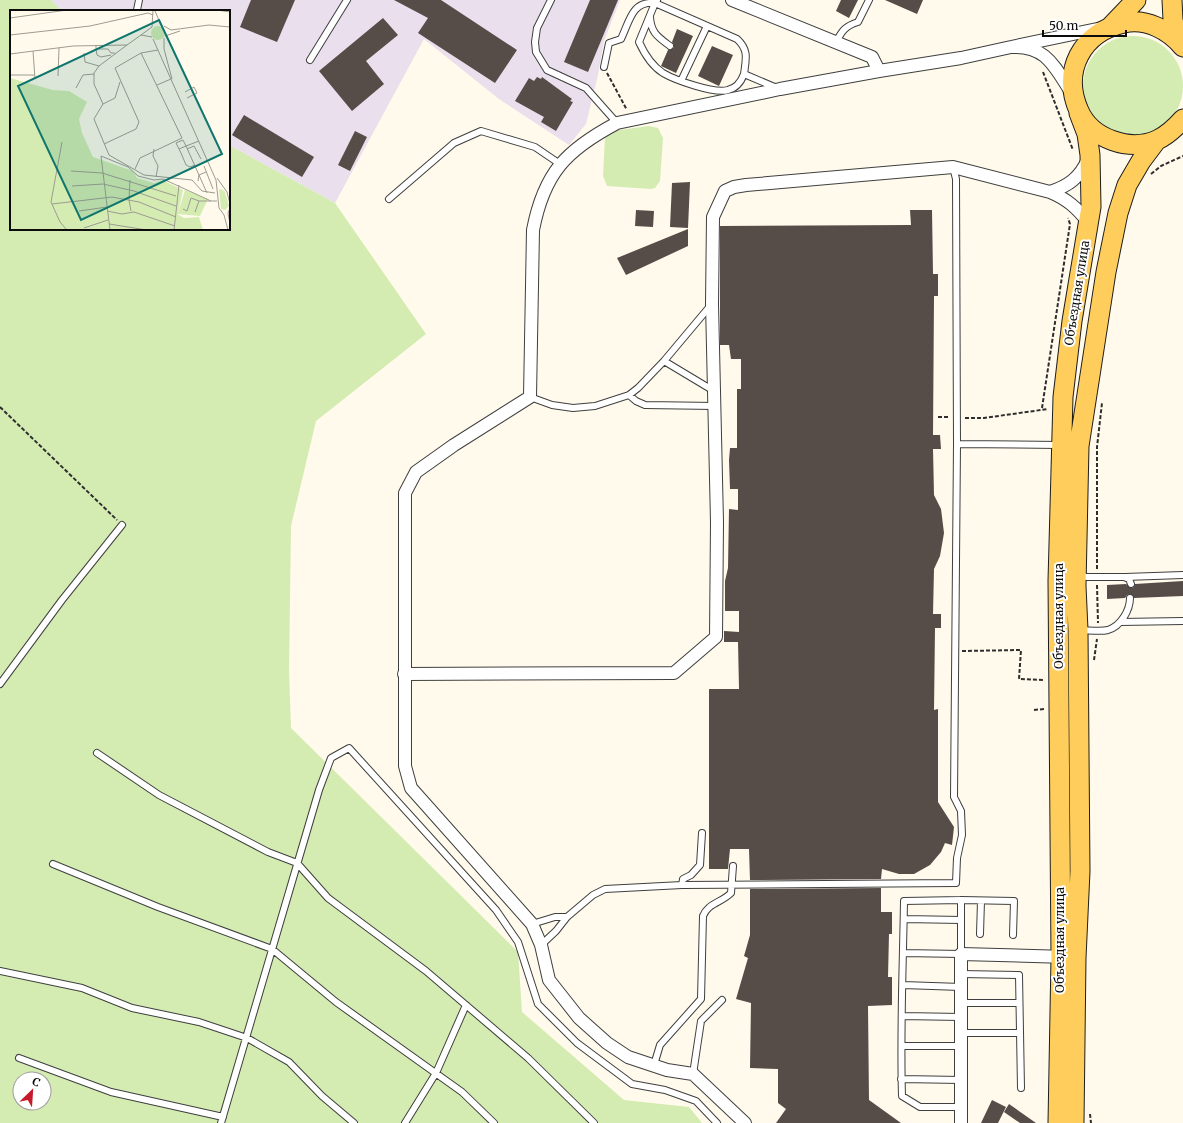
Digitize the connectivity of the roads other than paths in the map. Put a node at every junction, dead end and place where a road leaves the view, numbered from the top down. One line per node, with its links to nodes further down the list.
1 (139, 0): 9 (lane)
2 (347, 0): 19 (lane)
3 (551, 0): 27 (lane)
4 (732, 0): 13 (street)
5 (869, 0): 13 (lane)
6 (1136, 0): 12 (main road)
7 (1172, 0): 14 (main road)
8 (656, 1): 10 (lane); 11 (lane); 20 (lane)
9 (137, 10)
10 (650, 16): 15 (lane); 23 (lane)
11 (707, 26): 18 (lane); 22 (lane)
12 (1111, 26): 14 (main road); 16 (street); 25 (main road, Объездная улица)
13 (836, 42): 21 (street)
14 (1180, 44)
15 (670, 46)
16 (1011, 47): 21 (street); 25 (street)
17 (685, 53): 18 (lane)
18 (693, 56): 23 (lane)
19 (310, 60)
20 (604, 67)
21 (879, 71): 24 (street)
22 (744, 74): 23 (lane); 24 (lane)
23 (681, 81)
24 (780, 89): 27 (street)
25 (1073, 94): 26 (main road, Объездная улица)
26 (1079, 113): 28 (main road); 29 (main road, Объездная улица)
27 (617, 123): 30 (street)
28 (1173, 131): 42 (main road, Объездная улица)
29 (1082, 154): 32 (street); 34 (main road, Объездная улица)
30 (560, 164): 33 (lane); 39 (street)
31 (953, 167): 32 (street); 35 (street); 41 (lane)
32 (1050, 192): 34 (street)
33 (389, 199)
34 (1088, 222): 42 (main road, Объездная улица)
35 (712, 304): 36 (lane); 37 (street)
36 (664, 361): 37 (lane); 38 (lane)
37 (715, 391): 40 (street)
38 (629, 395): 39 (lane); 40 (lane)
39 (530, 397): 52 (street)
40 (715, 406): 52 (street)
41 (957, 444): 42 (lane); 59 (lane)
42 (1071, 445): 44 (main road, Объездная улица); 72 (main road, Объездная улица)
43 (122, 525): 53 (lane)
44 (1076, 570): 46 (lane); 51 (main road, Объездная улица)
45 (1183, 575): 46 (lane)
46 (1124, 577): 47 (lane)
47 (1131, 584)
48 (1130, 598): 50 (lane)
49 (1183, 621): 50 (lane)
50 (1120, 622): 51 (lane)
51 (1078, 630): 72 (main road, Объездная улица)
52 (404, 674): 65 (street)
53 (0, 684)
54 (97, 753): 56 (lane)
55 (702, 833): 59 (lane)
56 (296, 863): 69 (lane); 80 (lane); 101 (lane)
57 (53, 864): 69 (lane)
58 (733, 866): 89 (lane)
59 (682, 885): 62 (lane)
60 (961, 900): 61 (lane); 63 (lane); 64 (lane)
61 (981, 901): 66 (lane); 67 (lane)
62 (567, 917): 65 (lane); 68 (lane)
63 (904, 919): 64 (lane); 70 (lane)
64 (961, 920): 71 (lane)
65 (532, 924): 68 (street)
66 (980, 934)
67 (1013, 935)
68 (541, 946): 89 (street)
69 (272, 949): 85 (lane); 90 (lane)
70 (903, 953): 71 (lane); 75 (lane)
71 (961, 954): 72 (street); 74 (street)
72 (1068, 957): 104 (main road, Объездная улица); 105 (main road, Объездная улица)
73 (0, 971): 85 (lane)
74 (961, 974): 76 (street); 79 (lane)
75 (903, 985): 76 (lane); 81 (lane)
76 (961, 987): 78 (street)
77 (722, 1000): 91 (lane)
78 (961, 1003): 79 (lane); 82 (street)
79 (1019, 1003): 84 (lane)
80 (466, 1005): 90 (lane); 100 (lane)
81 (902, 1016): 82 (lane); 86 (lane)
82 (961, 1017): 83 (street)
83 (961, 1033): 84 (lane); 87 (street)
84 (1020, 1033): 94 (lane)
85 (247, 1038): 96 (lane); 97 (lane)
86 (902, 1046): 87 (lane); 92 (lane)
87 (961, 1046): 93 (street)
88 (19, 1058): 96 (lane)
89 (654, 1065): 91 (street)
90 (436, 1073): 98 (lane); 99 (lane)
91 (693, 1074): 102 (street)
92 (901, 1079): 93 (lane); 95 (lane)
93 (961, 1080): 95 (street)
94 (1021, 1088)
95 (961, 1107): 103 (street)
96 (222, 1120)
97 (354, 1123)
98 (405, 1123)
99 (494, 1123)
100 (594, 1123)
101 (717, 1123)
102 (745, 1123)
103 (961, 1123)
104 (1058, 1123)
105 (1074, 1123)

